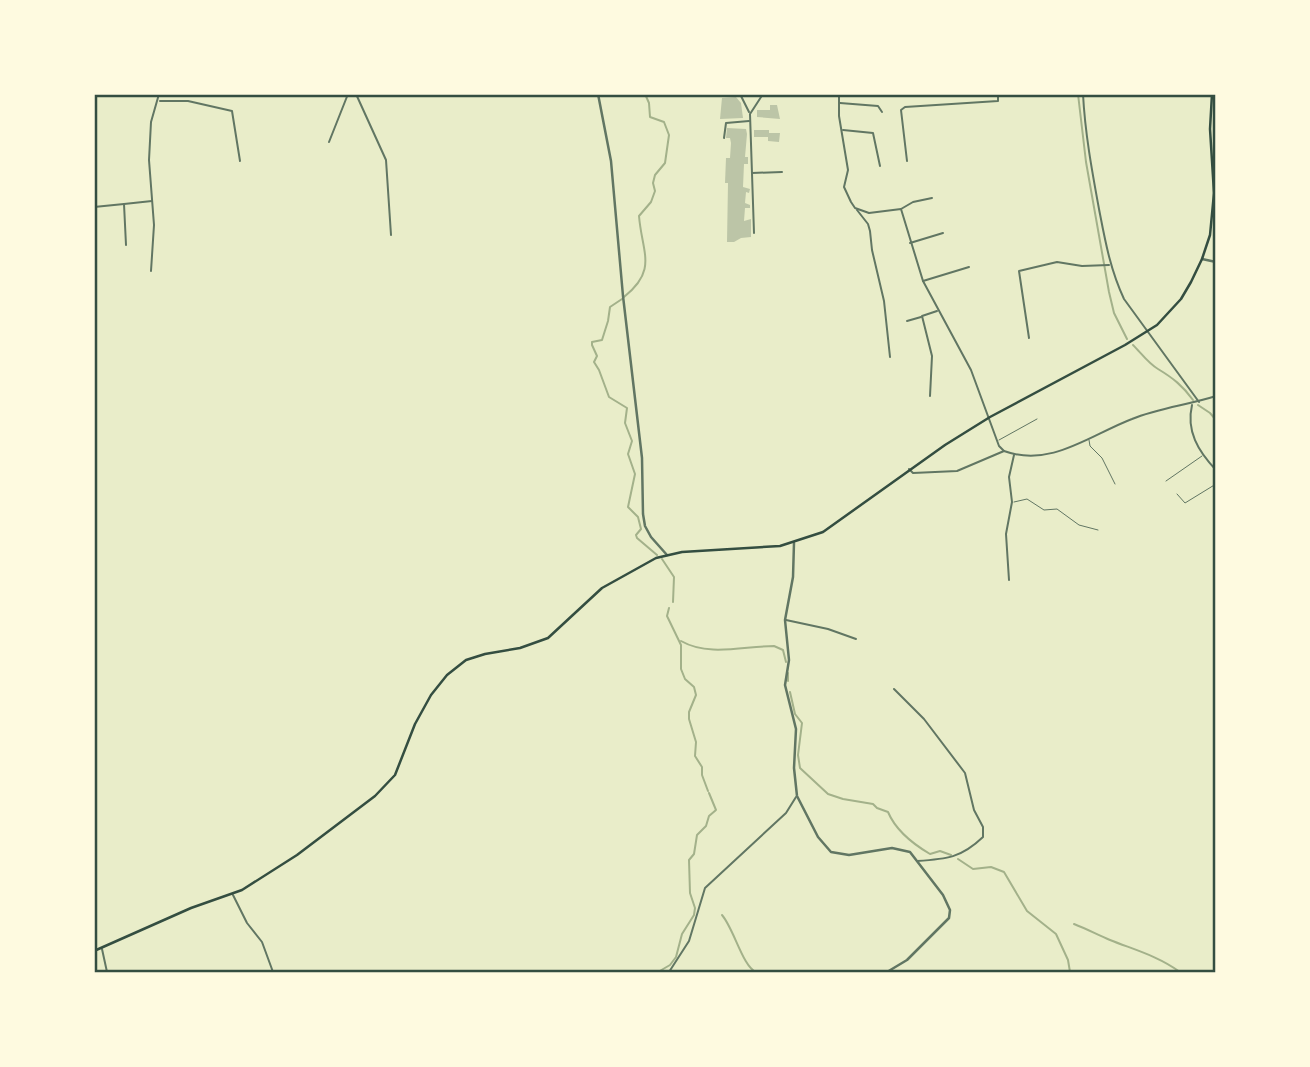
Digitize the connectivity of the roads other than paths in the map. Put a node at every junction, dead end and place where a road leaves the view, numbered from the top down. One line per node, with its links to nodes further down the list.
1 (159, 94): 11 (street)
2 (348, 94): 18 (street)
3 (356, 94): 34 (street)
4 (597, 94): 69 (street)
5 (740, 94): 14 (street)
6 (763, 94): 14 (street)
7 (839, 94): 12 (street)
8 (998, 94): 20 (street)
9 (1083, 94): 39 (street)
10 (1212, 94): 22 (main road)
11 (159, 101): 19 (street); 26 (street)
12 (839, 103): 13 (street); 16 (street)
13 (882, 112)
14 (750, 114): 15 (street)
15 (750, 121): 17 (street); 24 (street)
16 (842, 130): 21 (street); 29 (street)
17 (724, 138)
18 (329, 142)
19 (240, 161)
20 (907, 162)
21 (880, 166)
22 (1214, 166): 31 (main road)
23 (782, 172): 24 (street)
24 (751, 173): 32 (street)
25 (932, 198): 30 (street)
26 (153, 201): 27 (street); 41 (street)
27 (124, 204): 28 (street); 36 (street)
28 (94, 207)
29 (855, 208): 30 (street); 48 (street)
30 (901, 209): 35 (street)
31 (1214, 213): 37 (main road)
32 (754, 233)
33 (943, 233): 35 (street)
34 (391, 235)
35 (910, 243): 42 (street)
36 (126, 245)
37 (1202, 259): 38 (street); 46 (main road)
38 (1216, 262)
39 (1109, 265): 46 (street); 47 (street)
40 (969, 267): 42 (street)
41 (151, 271)
42 (923, 281): 43 (street)
43 (938, 311): 44 (street); 53 (street)
44 (922, 317): 45 (street); 49 (street)
45 (907, 321)
46 (1147, 332): 51 (street); 53 (main road)
47 (1029, 338)
48 (890, 357)
49 (930, 396)
50 (1216, 396): 51 (street)
51 (1199, 402): 52 (street)
52 (1192, 404): 55 (street); 59 (street)
53 (990, 417): 56 (street); 60 (main road)
54 (1037, 419): 56 (lane)
55 (1089, 440): 58 (street); 63 (lane)
56 (997, 441): 57 (street)
57 (1004, 451): 58 (street); 60 (street)
58 (1014, 454): 66 (street)
59 (1203, 455): 61 (street); 62 (lane)
60 (909, 469): 68 (main road)
61 (1216, 470)
62 (1166, 481)
63 (1115, 484)
64 (1216, 484): 65 (lane)
65 (1177, 494)
66 (1012, 502): 67 (lane); 70 (street)
67 (1098, 530)
68 (794, 543): 69 (main road); 71 (street)
69 (667, 555): 76 (main road)
70 (1009, 580)
71 (785, 620): 72 (street); 74 (street)
72 (856, 639)
73 (894, 689): 75 (street)
74 (797, 796): 75 (street); 81 (street)
75 (917, 861): 82 (street)
76 (233, 894): 77 (main road); 80 (street)
77 (102, 948): 78 (main road); 79 (street)
78 (94, 951)
79 (107, 972)
80 (273, 972)
81 (669, 972)
82 (887, 972)

